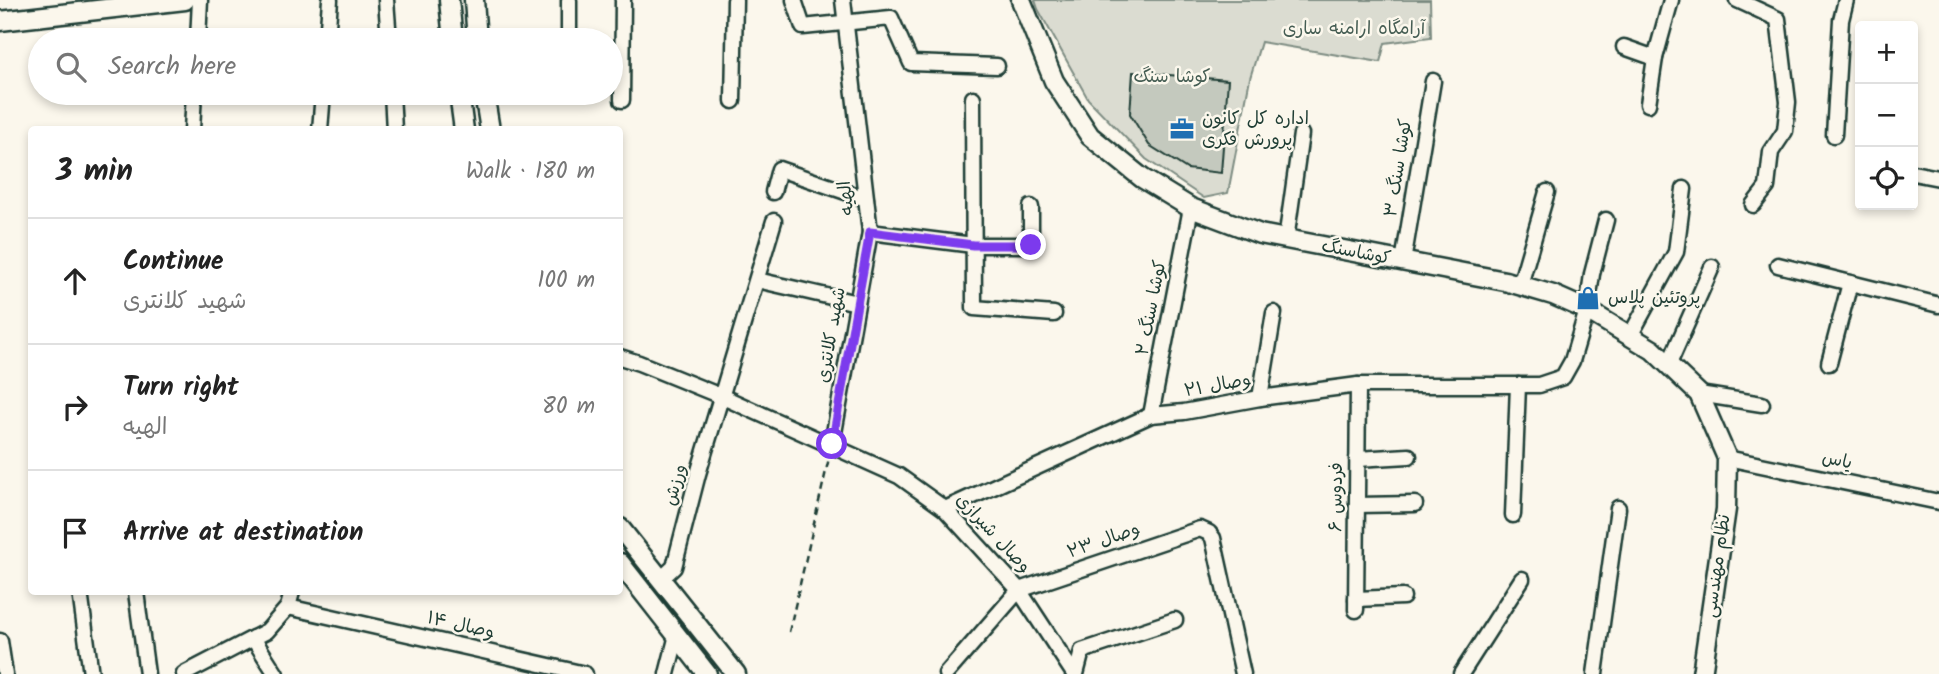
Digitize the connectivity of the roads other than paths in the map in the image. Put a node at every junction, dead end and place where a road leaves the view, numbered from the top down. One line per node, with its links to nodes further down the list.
1 (184, 0): 16 (main road)
2 (200, 0): 18 (street)
3 (330, 0): 19 (street)
4 (386, 0): 20 (street)
5 (449, 0): 21 (main road)
6 (474, 0): 22 (main road)
7 (569, 0): 23 (street)
8 (623, 0): 24 (street)
9 (735, 0): 30 (street)
10 (794, 0): 17 (street)
11 (843, 0): 17 (street, الهیه)
12 (1021, 0): 52 (main road, کوشاسنگ)
13 (1671, 0): 26 (street)
14 (1737, 0): 50 (street)
15 (1846, 0): 43 (street)
16 (0, 21)
17 (846, 23): 27 (street); 49 (street, الهیه)
18 (199, 28)
19 (328, 28)
20 (388, 28)
21 (452, 28)
22 (476, 28)
23 (569, 28)
24 (623, 28)
25 (1624, 47): 26 (street)
26 (1655, 58): 31 (street)
27 (997, 66)
28 (1433, 80): 58 (street, کوشا سنگ ۳)
29 (973, 98): 57 (street)
30 (733, 101)
31 (1647, 104)
32 (193, 105): 37 (street)
33 (322, 105): 38 (street)
34 (392, 105): 39 (street)
35 (461, 105): 40 (main road)
36 (486, 105): 41 (main road)
37 (192, 126)
38 (320, 126)
39 (394, 126)
40 (463, 126)
41 (488, 126)
42 (1301, 134): 56 (street)
43 (1834, 135)
44 (1918, 174): 45 (street)
45 (1939, 178)
46 (1684, 189): 69 (street)
47 (773, 192): 49 (street)
48 (1547, 192): 63 (street)
49 (866, 199): 55 (street, الهیه)
50 (1753, 205)
51 (1031, 207): 57 (street, الهیه)
52 (1191, 208): 56 (main road, کوشاسنگ); 79 (street, کوشا سنگ ۲)
53 (1606, 220): 66 (street)
54 (774, 221): 61 (street, ورزش)
55 (870, 232): 57 (street, الهیه); 64 (street, شهید کلانتری)
56 (1286, 240): 58 (main road, کوشاسنگ)
57 (973, 245): 68 (street)
58 (1403, 262): 63 (main road, کوشاسنگ)
59 (1778, 265): 62 (street)
60 (1712, 267): 72 (street)
61 (757, 280): 64 (street); 76 (street, ورزش)
62 (1850, 283): 65 (street); 71 (street)
63 (1520, 285): 66 (main road, کوشاسنگ)
64 (857, 303): 80 (street, شهید کلانتری)
65 (1939, 305)
66 (1587, 310): 69 (main road, کوشاسنگ); 74 (street, وصال ۲۱)
67 (1275, 313): 77 (street)
68 (1054, 314)
69 (1630, 336): 72 (main road, کوشاسنگ)
70 (623, 358): 76 (street, وصال شیرازی)
71 (1829, 363)
72 (1669, 364): 75 (main road, کوشاسنگ)
73 (1358, 385): 74 (street, وصال ۲۱); 77 (street, وصال ۲۱); 83 (street, فردوس ۶)
74 (1518, 385): 89 (street)
75 (1699, 394): 78 (street); 82 (main road, کوشاسنگ)
76 (723, 397): 80 (street, وصال شیرازی); 93 (street, ورزش)
77 (1260, 398): 79 (street, وصال ۲۱)
78 (1762, 404)
79 (1151, 415): 88 (street, وصال ۲۱)
80 (832, 444): 88 (street, وصال شیرازی)
81 (1409, 456): 83 (street)
82 (1727, 457): 84 (street, یاس); 118 (main road, نظام مهندسی)
83 (1357, 459): 86 (street, فردوس ۶)
84 (1939, 502)
85 (1415, 504): 86 (street)
86 (1357, 505): 98 (street, فردوس ۶)
87 (1618, 508): 117 (street)
88 (945, 509): 94 (street, وصال شیرازی)
89 (1513, 515)
90 (623, 532): 93 (main road)
91 (623, 567): 101 (main road)
92 (1522, 579): 116 (street)
93 (660, 580): 112 (main road)
94 (1019, 590): 113 (street); 114 (street, وصال شیرازی); 115 (street, وصال ۲۳)
95 (80, 595): 105 (street)
96 (136, 595): 106 (street)
97 (291, 595): 99 (street)
98 (1403, 597)
99 (288, 607): 102 (street); 109 (street, وصال ۱۴)
100 (1175, 620): 114 (street)
101 (677, 635): 110 (street); 111 (main road)
102 (253, 638): 107 (street); 108 (street)
103 (0, 641): 104 (street)
104 (5, 674)
105 (91, 674)
106 (147, 674)
107 (184, 674)
108 (275, 674)
109 (585, 674)
110 (667, 674)
111 (707, 674)
112 (736, 674)
113 (946, 674)
114 (1075, 674)
115 (1243, 674)
116 (1461, 674)
117 (1595, 674)
118 (1702, 674)

